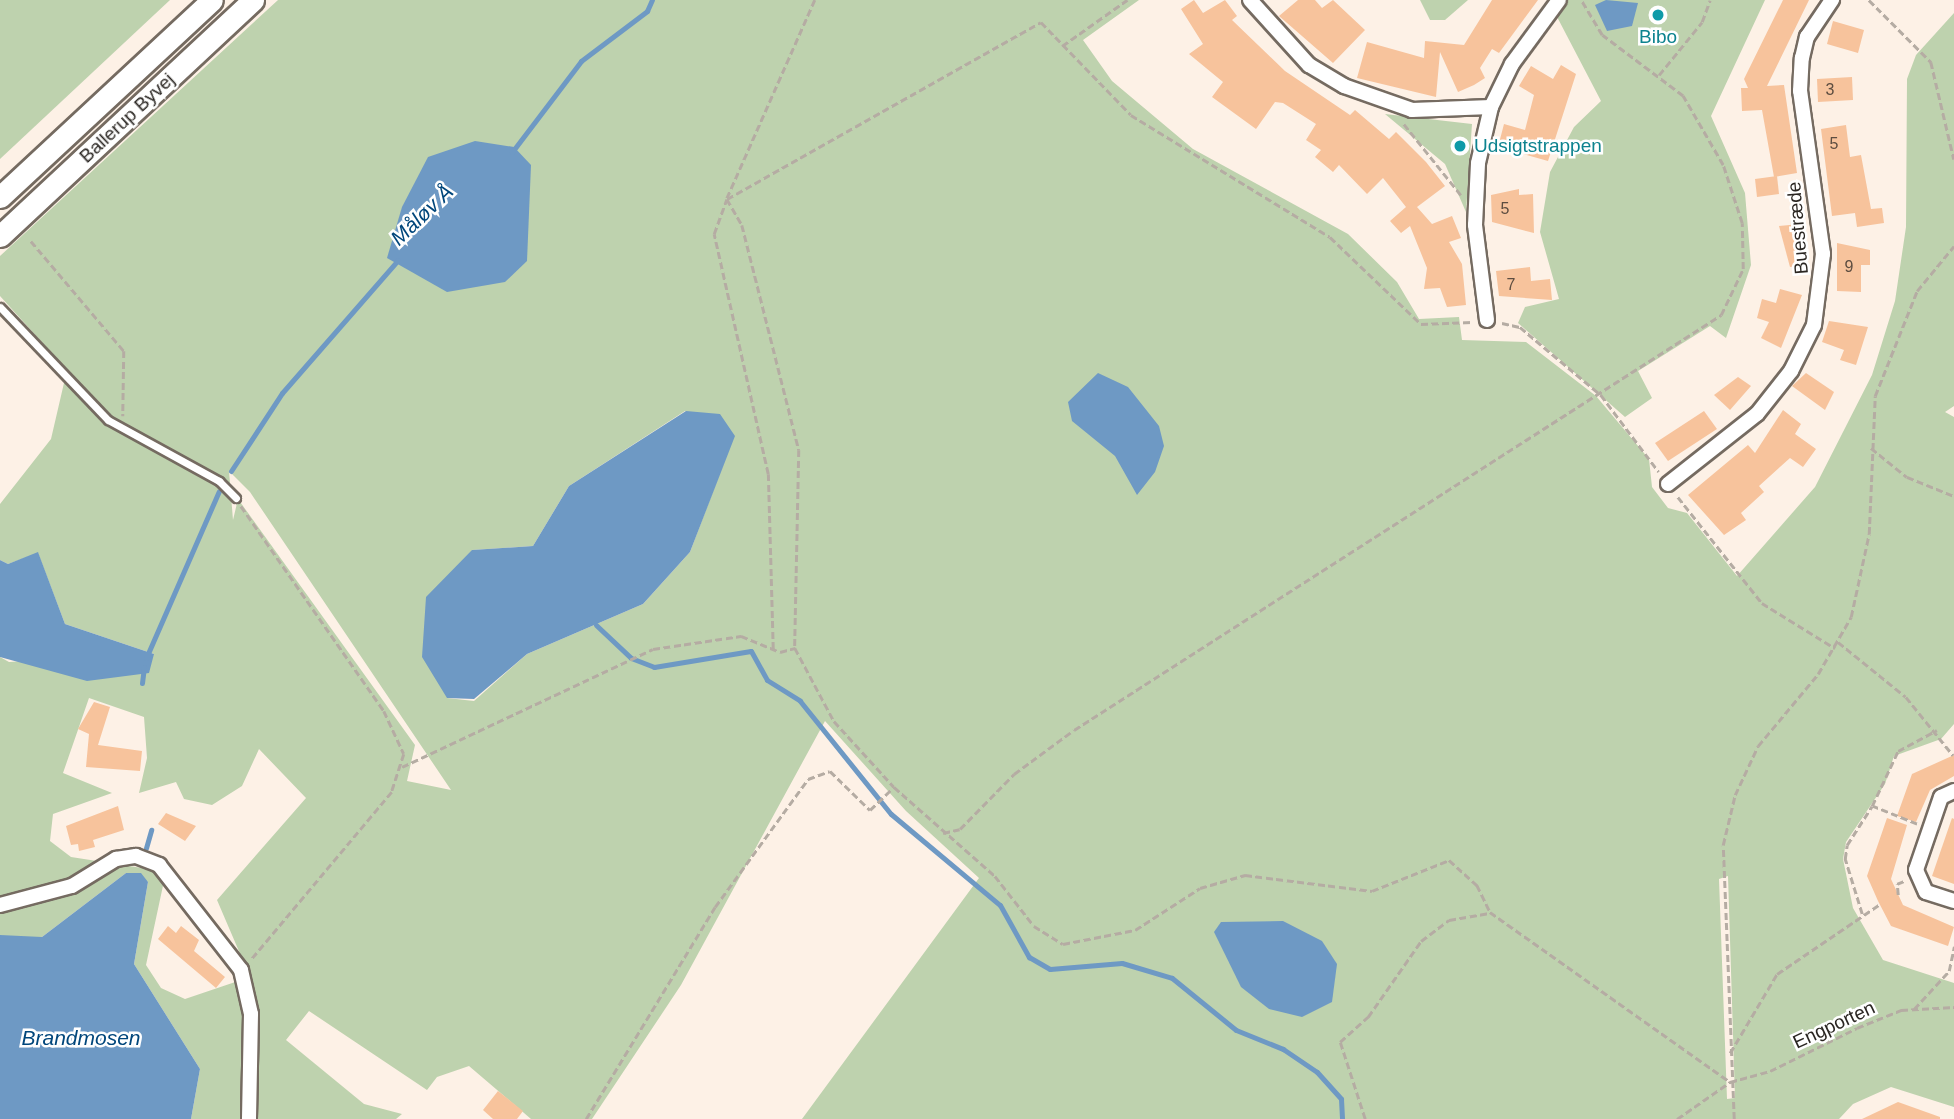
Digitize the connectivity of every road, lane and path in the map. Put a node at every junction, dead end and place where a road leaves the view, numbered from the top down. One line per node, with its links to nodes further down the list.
1 (212, 0): 16 (main road, Ballerup Byvej)
2 (253, 0): 19 (main road, Ballerup Byvej)
3 (815, 0): 17 (path)
4 (1127, 0): 11 (path)
5 (1250, 0): 13 (street)
6 (1559, 0): 14 (street)
7 (1580, 0): 12 (path)
8 (1710, 0): 12 (path)
9 (1832, 0): 27 (street, Buestræde)
10 (1869, 0): 15 (path)
11 (1062, 46): 17 (path); 23 (path)
12 (1660, 75): 24 (path)
13 (1378, 101): 14 (street); 18 (path)
14 (1491, 107): 18 (street)
15 (1954, 159)
16 (0, 197)
17 (727, 199): 31 (path); 33 (path)
18 (1475, 225): 23 (street)
19 (0, 236)
20 (31, 242): 25 (path)
21 (1954, 246): 26 (path)
22 (0, 307): 25 (lane)
23 (1487, 320): 24 (path)
24 (1601, 395): 27 (path); 41 (path)
25 (120, 427): 29 (lane)
26 (1871, 448): 28 (path); 30 (path)
27 (1668, 484): 32 (path)
28 (1954, 496)
29 (236, 498): 36 (path)
30 (1838, 642): 32 (path); 34 (path)
31 (795, 648): 33 (path); 37 (path)
32 (1835, 648): 51 (path)
33 (774, 649): 36 (path)
34 (1937, 730): 35 (path); 39 (path)
35 (1953, 755)
36 (402, 767): 48 (path)
37 (894, 787): 41 (path); 54 (path)
38 (1954, 791): 40 (street)
39 (1872, 806): 40 (path); 46 (path)
40 (1930, 829): 42 (street)
41 (943, 833): 45 (path)
42 (1954, 901)
43 (1880, 904): 46 (path)
44 (0, 905): 48 (street)
45 (1490, 912): 52 (path); 55 (path)
46 (1862, 914): 51 (path)
47 (1954, 947): 50 (path)
48 (241, 970): 53 (street)
49 (1954, 1007): 50 (path, Engporten)
50 (1914, 1009): 52 (path, Engporten)
51 (1729, 1055): 52 (path)
52 (1730, 1082): 56 (path, Engporten); 57 (path)
53 (249, 1119)
54 (586, 1119)
55 (1365, 1119)
56 (1677, 1119)
57 (1734, 1119)

